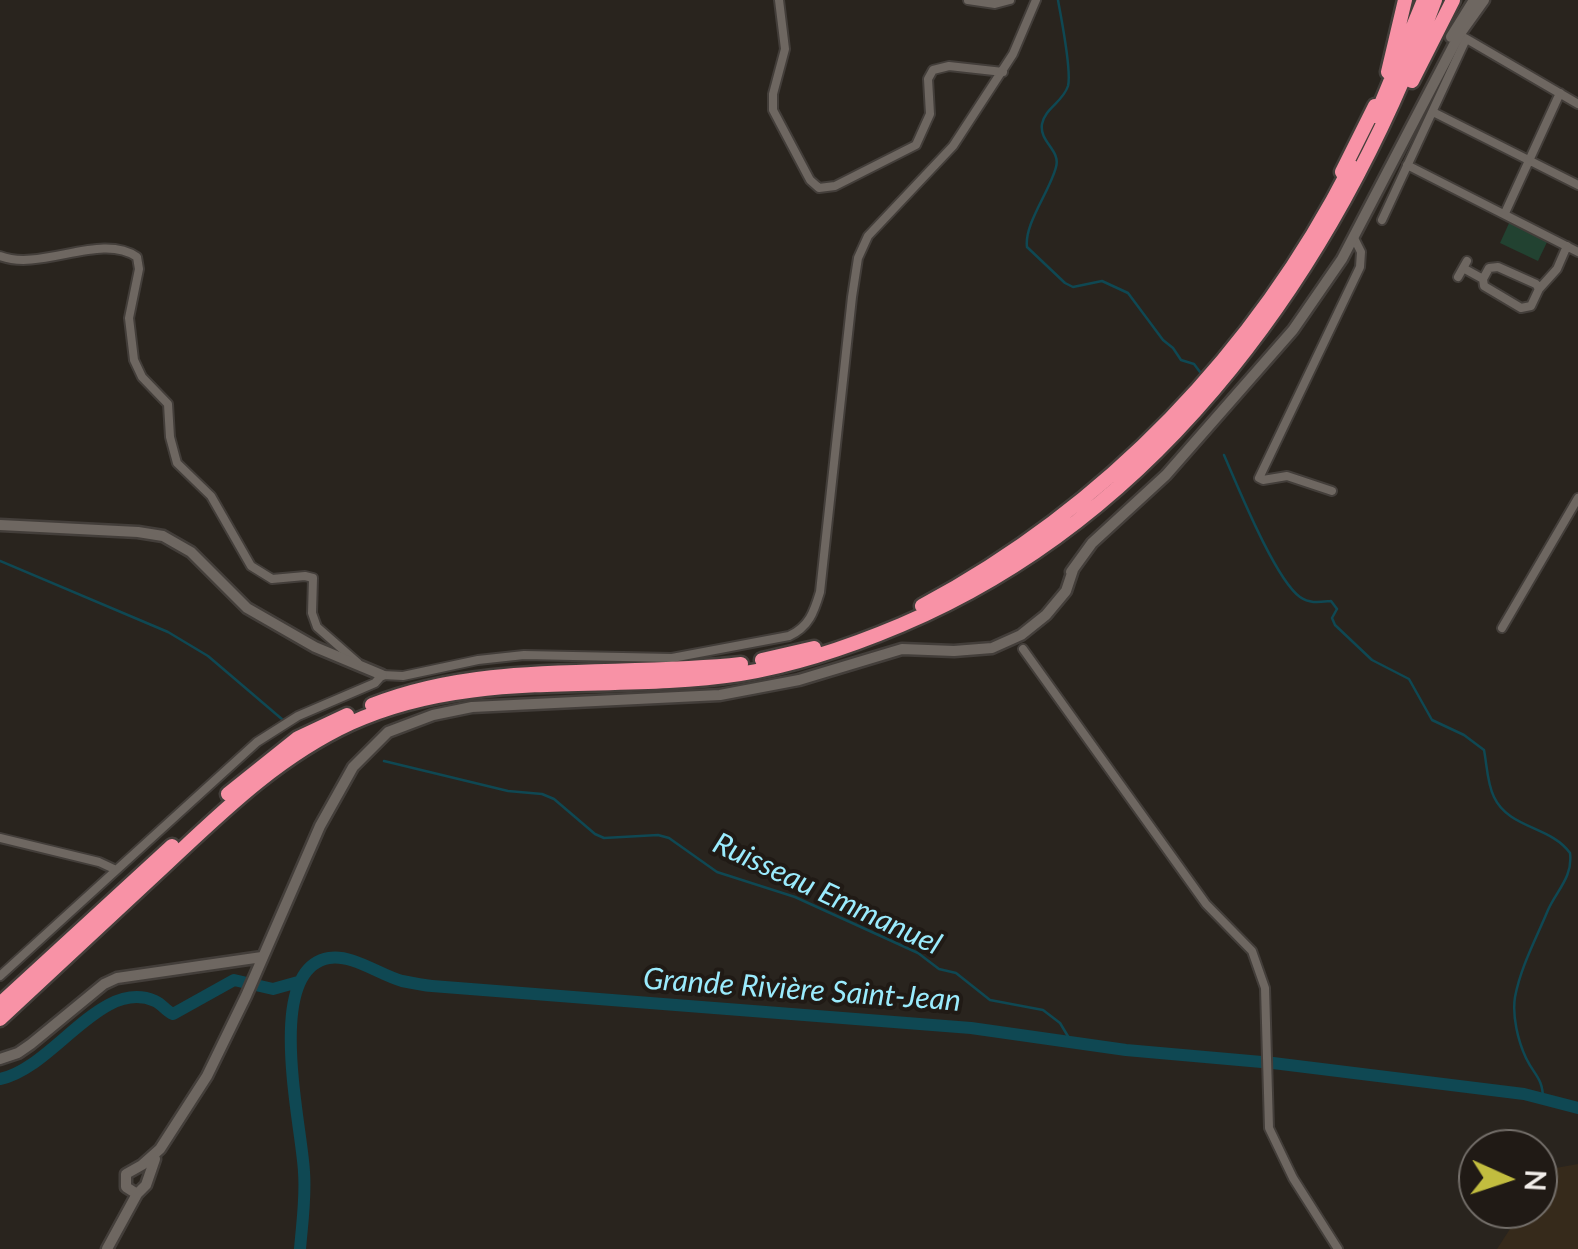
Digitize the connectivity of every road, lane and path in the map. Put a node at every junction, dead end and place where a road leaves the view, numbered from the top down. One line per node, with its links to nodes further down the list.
1 (779, 0): 11 (street)
2 (968, 0): 3 (street)
3 (1010, 0)
4 (1036, 0): 11 (street)
5 (1405, 0): 27 (highway)
6 (1424, 0): 27 (highway)
7 (1435, 0): 19 (highway)
8 (1453, 0): 19 (highway)
9 (1479, 0): 10 (main road); 15 (main road)
10 (1462, 37): 12 (street); 14 (street); 15 (main road)
11 (1002, 72): 40 (street)
12 (1560, 93): 13 (street); 16 (street)
13 (1578, 104)
14 (1433, 112): 16 (street); 17 (street)
15 (1401, 142): 22 (main road)
16 (1530, 159): 18 (street); 20 (street)
17 (1407, 165): 20 (street); 21 (street)
18 (1578, 185)
19 (1344, 203): 46 (highway)
20 (1505, 213): 23 (street)
21 (1382, 220)
22 (1354, 238): 30 (street); 33 (main road)
23 (1567, 246): 24 (street); 29 (street)
24 (1578, 252)
25 (0, 256): 39 (street)
26 (1462, 269): 28 (street)
27 (1287, 276): 45 (highway)
28 (1482, 279): 29 (street); 29 (street)
29 (1539, 289)
30 (1332, 491)
31 (1578, 498): 35 (street)
32 (0, 525): 39 (main road)
33 (1074, 570): 34 (main road); 36 (main road)
34 (1062, 586): 36 (main road); 37 (main road)
35 (1502, 628)
36 (1023, 634): 37 (main road); 38 (main road)
37 (1002, 641): 38 (street); 43 (main road)
38 (1023, 649): 53 (street)
39 (358, 663): 40 (main road)
40 (382, 675): 42 (street)
41 (0, 838): 42 (street)
42 (114, 869): 44 (street)
43 (260, 962): 47 (main road); 48 (main road)
44 (0, 976)
45 (0, 1004)
46 (0, 1019)
47 (0, 1059)
48 (160, 1149): 49 (main road); 50 (main road)
49 (134, 1169): 50 (main road); 51 (main road)
50 (146, 1177): 51 (main road)
51 (131, 1190): 52 (main road)
52 (107, 1249)
53 (1338, 1249)

